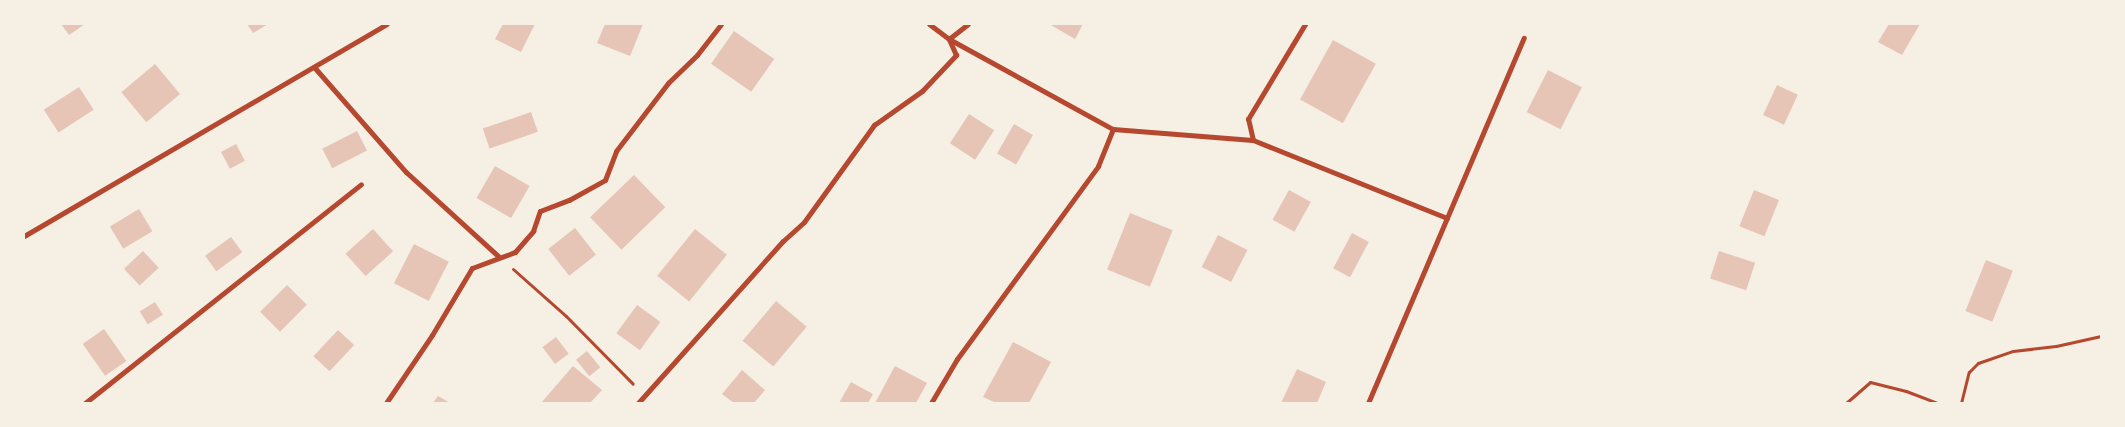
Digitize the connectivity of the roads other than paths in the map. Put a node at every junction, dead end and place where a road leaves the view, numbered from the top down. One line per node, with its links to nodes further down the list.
1 (387, 24): 8 (street)
2 (721, 24): 14 (street)
3 (929, 24): 7 (street)
4 (968, 24): 7 (street)
5 (1305, 24): 10 (street)
6 (1524, 38): 12 (street)
7 (949, 39): 9 (street); 17 (street)
8 (314, 67): 13 (street); 14 (street)
9 (1113, 129): 10 (street); 18 (street)
10 (1253, 140): 12 (street)
11 (361, 184): 15 (street)
12 (1447, 218): 19 (street)
13 (24, 236)
14 (499, 257): 16 (street)
15 (85, 403)
16 (386, 403)
17 (638, 403)
18 (931, 403)
19 (1368, 403)

